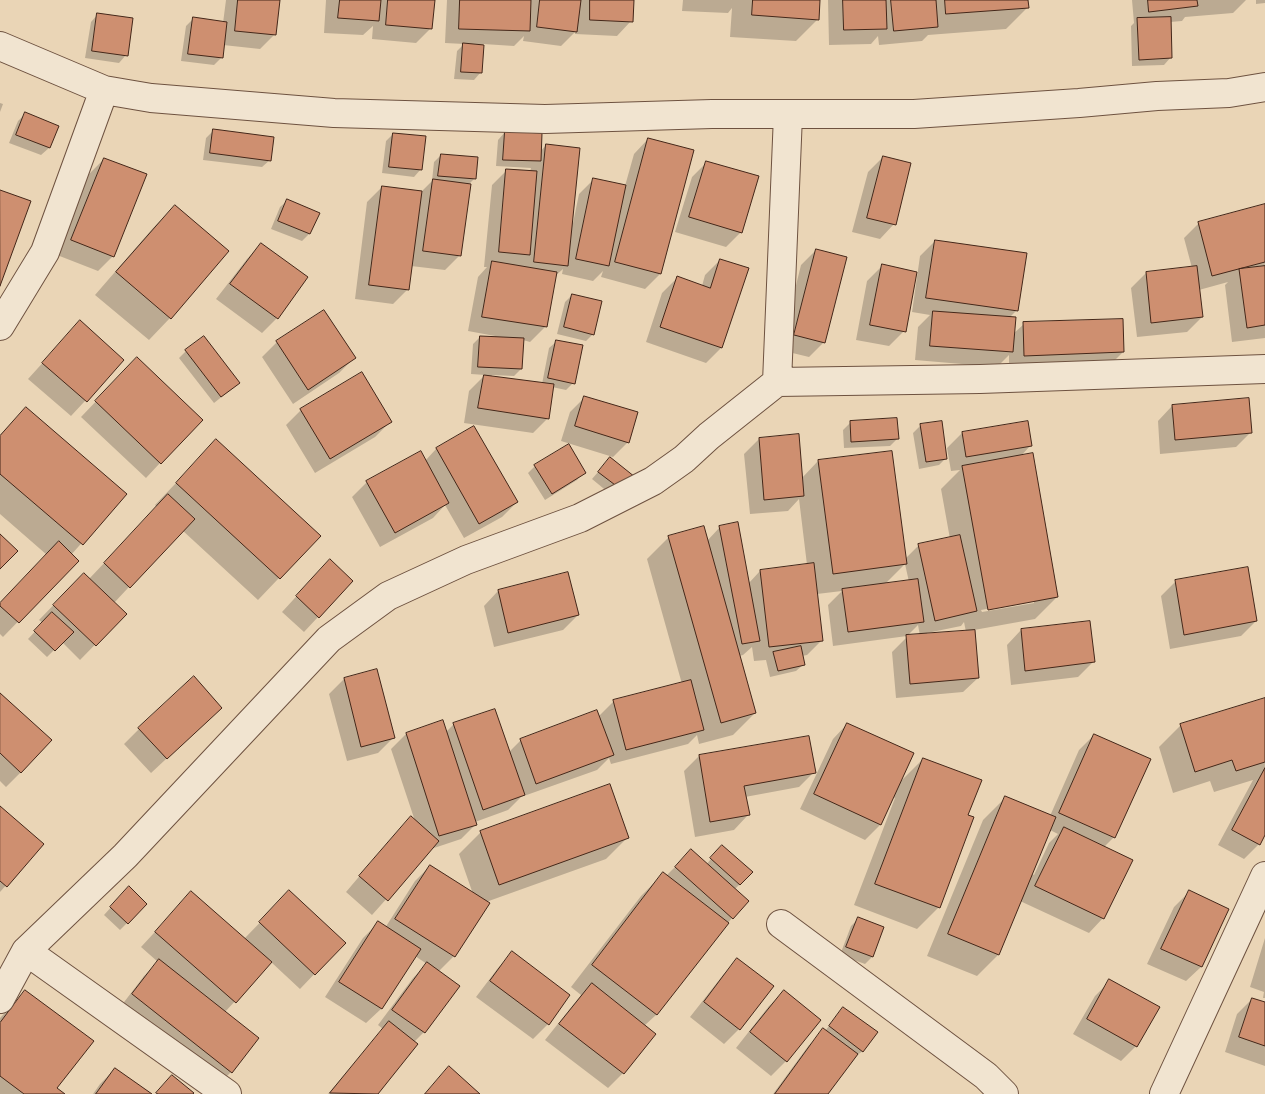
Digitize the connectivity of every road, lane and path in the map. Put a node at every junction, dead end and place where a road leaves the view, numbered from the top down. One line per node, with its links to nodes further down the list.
1 (0, 46): 3 (street)
2 (1265, 87): 4 (street)
3 (104, 90): 4 (street); 5 (street)
4 (788, 115): 7 (street)
5 (0, 326)
6 (1265, 369): 7 (street)
7 (777, 382): 10 (street)
8 (1265, 876): 14 (street)
9 (781, 924): 13 (street)
10 (26, 951): 11 (street); 12 (street)
11 (0, 999)
12 (227, 1094)
13 (1004, 1094)
14 (1164, 1094)

